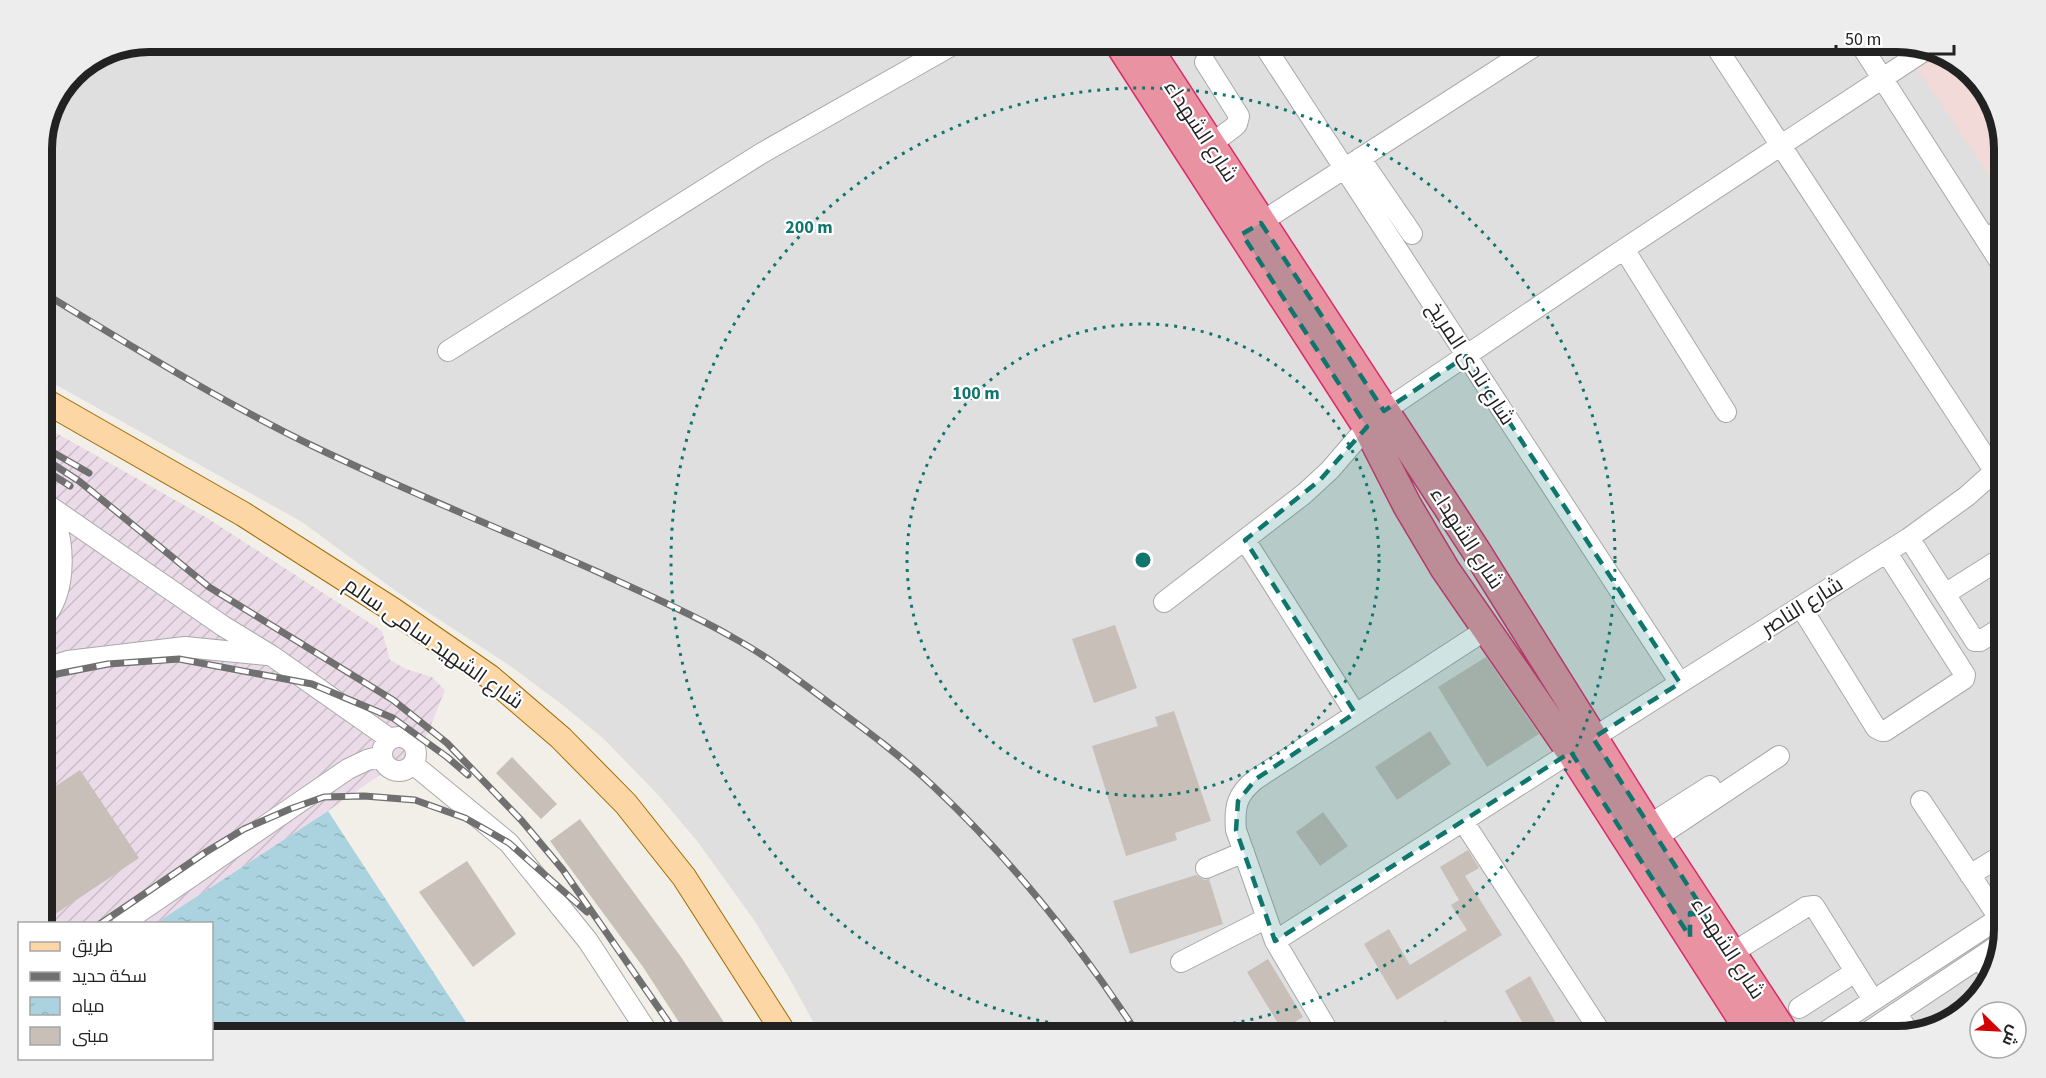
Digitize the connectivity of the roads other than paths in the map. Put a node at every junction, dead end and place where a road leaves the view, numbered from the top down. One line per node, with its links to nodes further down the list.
1 (940, 52): 20 (street)
2 (1125, 52): 14 (highway, شارع الشهداء)
3 (1150, 52): 11 (highway, شارع الشهداء)
4 (1269, 52): 13 (street, شارع نادى المريخ)
5 (1525, 52): 13 (street)
6 (1719, 52): 12 (street)
7 (1865, 52): 10 (street)
8 (1918, 55): 10 (street)
9 (1205, 62): 11 (street)
10 (1882, 78): 12 (street); 17 (street)
11 (1210, 145): 14 (highway, شارع الشهداء)
12 (1780, 146): 18 (street); 25 (street)
13 (1352, 163): 14 (street); 15 (street); 21 (street, شارع نادى المريخ)
14 (1251, 229): 24 (highway, شارع الشهداء)
15 (1412, 234)
16 (1993, 234): 17 (street)
17 (1986, 238): 19 (street)
18 (1624, 249): 21 (street); 23 (street)
19 (1993, 250)
20 (448, 351)
21 (1466, 356): 24 (street); 45 (street, شارع نادى المريخ)
22 (53, 405): 76 (main road, شارع الشهيد سامى سالم)
23 (1726, 412)
24 (1376, 419): 27 (highway, شارع الشهداء); 28 (highway, شارع الشهداء); 32 (street)
25 (1993, 460)
26 (1993, 473): 31 (street, شارع الناصر)
27 (1436, 490): 28 (highway); 33 (highway, شارع الشهداء)
28 (1407, 505): 36 (highway, شارع الشهداء)
29 (53, 508): 43 (street)
30 (53, 521): 38 (street)
31 (1909, 538): 34 (street, شارع الناصر); 37 (street)
32 (1245, 540): 39 (street); 46 (street)
33 (1475, 549): 36 (highway); 47 (highway, شارع الشهداء)
34 (1887, 553): 40 (street, شارع الناصر); 40 (street)
35 (1994, 563): 37 (street)
36 (1445, 568): 41 (highway, شارع الشهداء)
37 (1945, 594): 42 (street)
38 (53, 602)
39 (1164, 602)
40 (1801, 607): 45 (street, شارع الناصر)
41 (1487, 629): 46 (street); 47 (highway, شارع الشهداء)
42 (1994, 632)
43 (272, 656): 44 (street); 48 (street)
44 (53, 666)
45 (1680, 683): 47 (street, شارع الناصر)
46 (1355, 713): 55 (street)
47 (1582, 745): 53 (street, شارع الناصر); 54 (highway, شارع الشهداء); 54 (highway, شارع الشهداء)
48 (386, 747): 50 (street); 50 (street); 61 (street)
49 (1779, 756): 54 (street)
50 (413, 765): 75 (street)
51 (1712, 785): 54 (street)
52 (1921, 801): 58 (street)
53 (1463, 821): 64 (street, شارع الناصر); 78 (street)
54 (1655, 847): 63 (highway, شارع الشهداء)
55 (1244, 852): 57 (street); 60 (street)
56 (1994, 860): 58 (street)
57 (1206, 868)
58 (1970, 875): 59 (street)
59 (1994, 906)
60 (1267, 918): 64 (street); 68 (street)
61 (125, 922)
62 (1994, 922): 71 (street)
63 (1699, 927): 66 (highway, شارع الشهداء); 79 (highway, شارع الشهداء)
64 (1275, 941): 77 (street)
65 (1991, 950): 67 (street)
66 (1732, 953): 70 (street); 80 (highway, شارع الشهداء)
67 (1980, 958): 69 (street); 73 (street)
68 (1181, 962)
69 (1985, 966)
70 (1855, 972): 71 (street); 72 (street)
71 (1873, 1000): 81 (street)
72 (1799, 1008)
73 (1896, 1013): 74 (street); 82 (street)
74 (1904, 1025)
75 (643, 1026)
76 (780, 1026)
77 (1325, 1026)
78 (1596, 1026)
79 (1748, 1026)
80 (1779, 1026)
81 (1834, 1026)
82 (1877, 1026)

